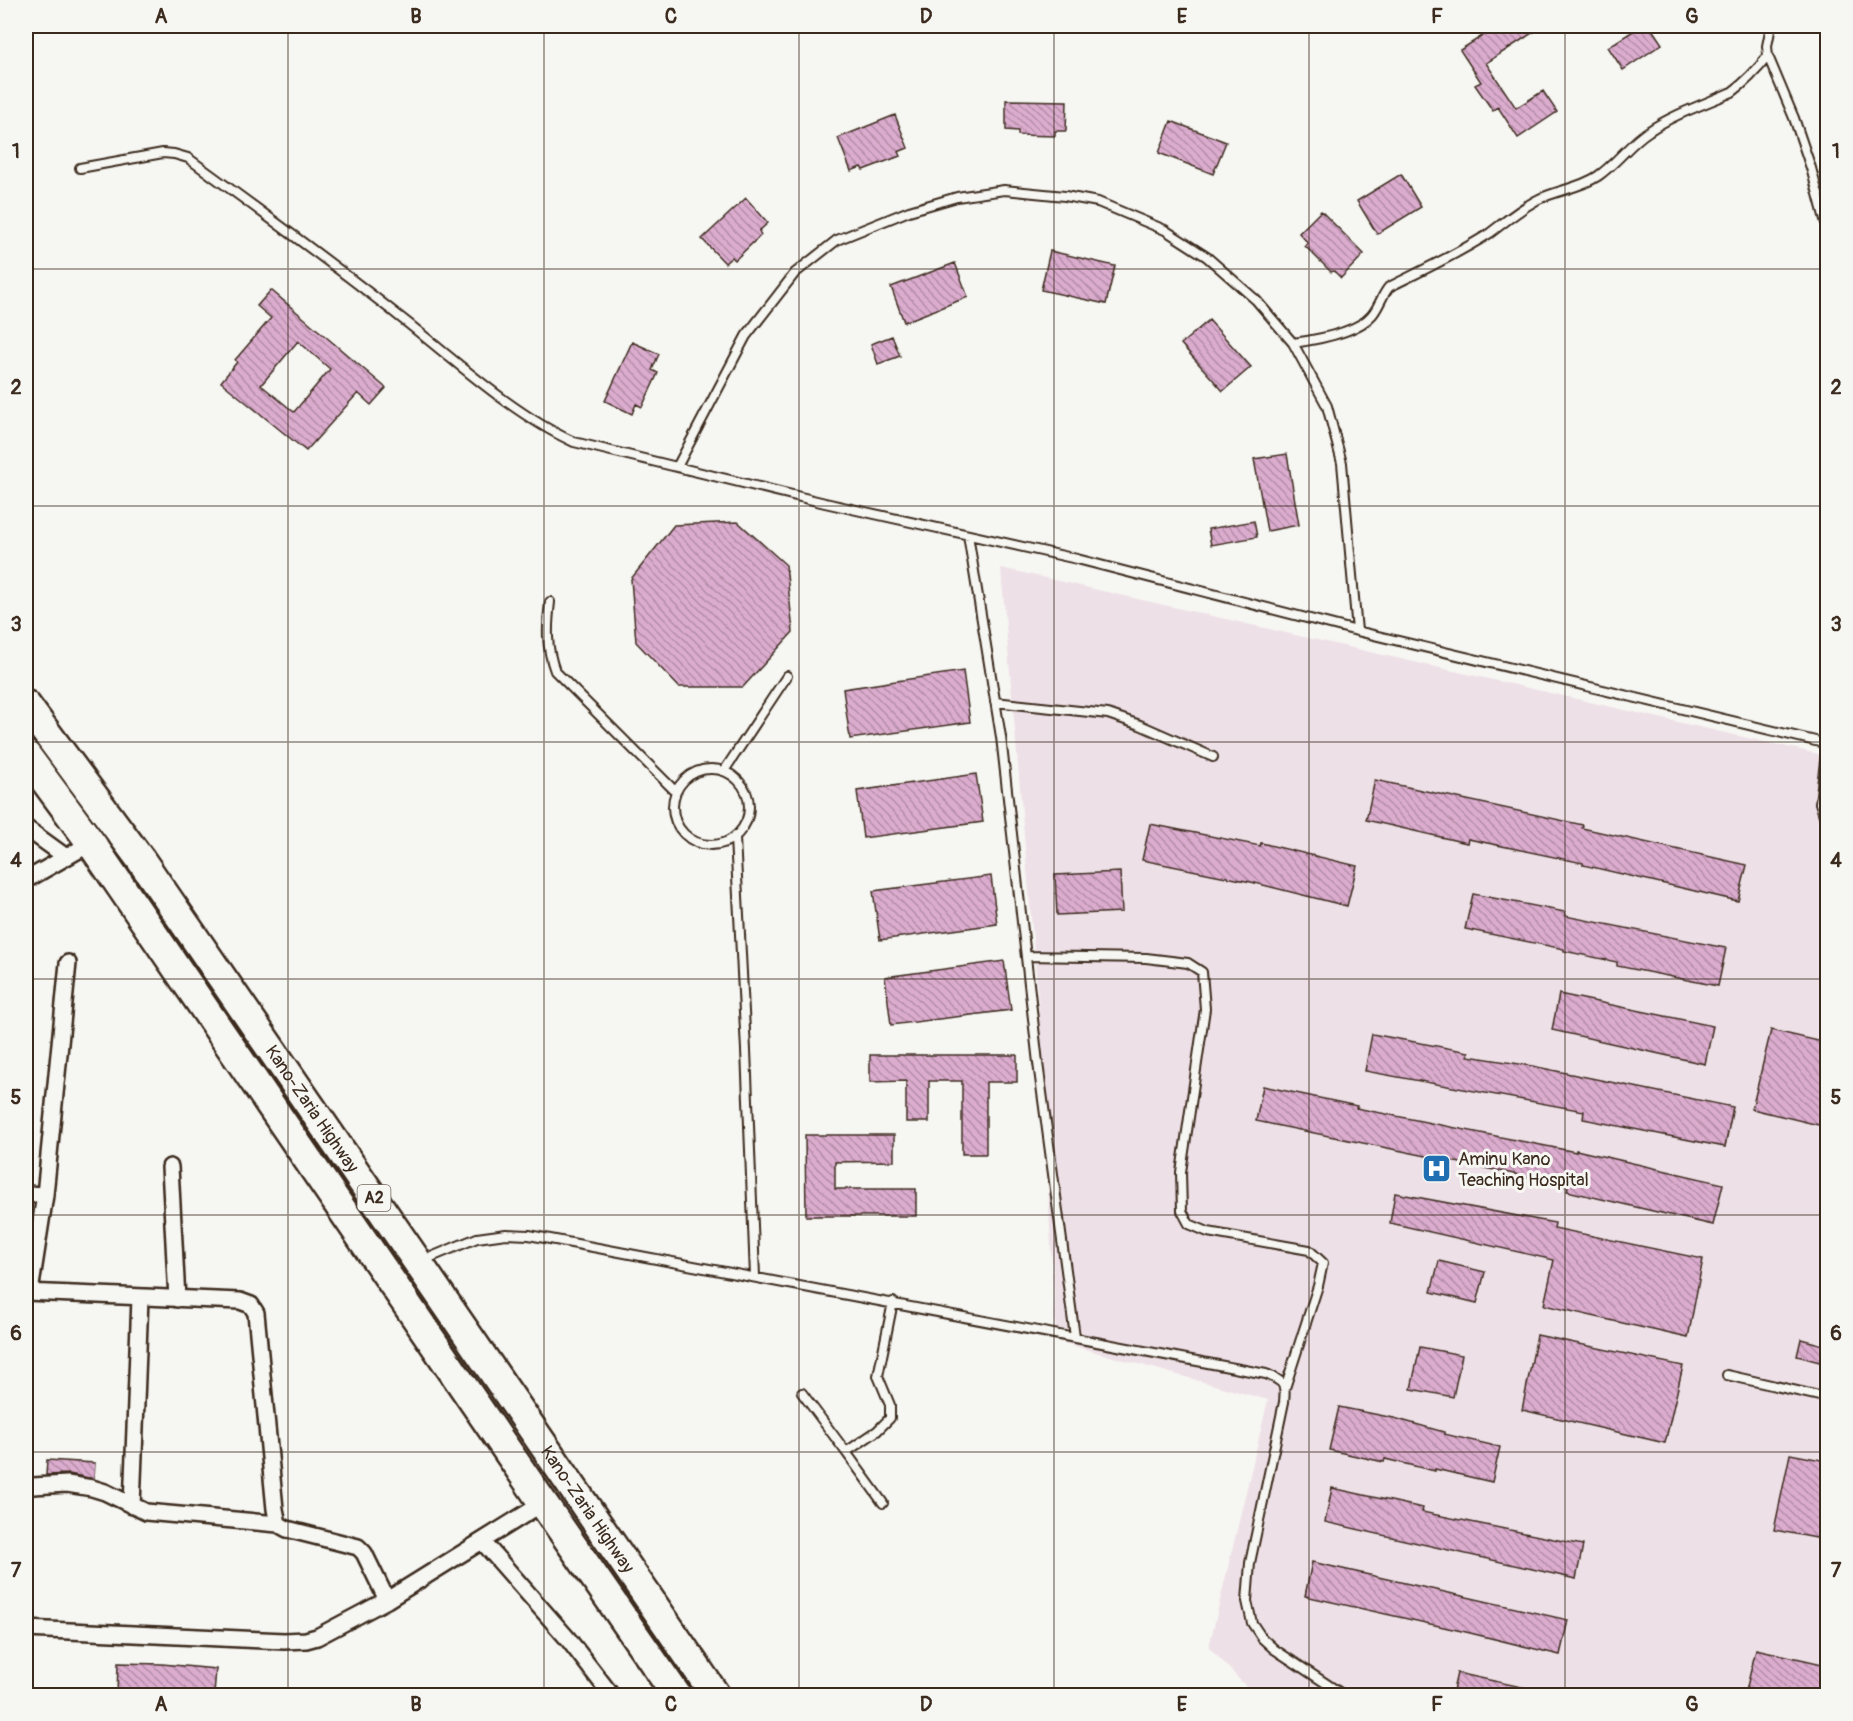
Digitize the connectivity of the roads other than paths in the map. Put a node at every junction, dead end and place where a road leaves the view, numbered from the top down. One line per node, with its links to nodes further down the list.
1 (1771, 26): 2 (lane)
2 (1768, 56): 4 (lane); 5 (lane)
3 (80, 168): 6 (lane)
4 (1827, 231)
5 (1293, 343): 6 (lane); 9 (lane)
6 (677, 467): 7 (lane)
7 (968, 535): 9 (lane); 11 (lane)
8 (550, 602): 17 (lane)
9 (1357, 631): 13 (lane)
10 (787, 676): 16 (lane)
11 (995, 702): 15 (lane); 24 (lane)
12 (26, 705): 29 (highway, Kano-Zaria Highway / A2)
13 (1827, 744): 19 (lane)
14 (26, 755): 21 (highway, Kano-Zaria Highway / A2)
15 (1213, 757)
16 (724, 771): 17 (lane); 20 (lane)
17 (676, 792): 20 (lane)
18 (26, 828): 22 (street)
19 (1827, 828)
20 (735, 838): 30 (lane)
21 (91, 843): 22 (street); 42 (highway, Kano-Zaria Highway / A2)
22 (66, 857): 23 (street)
23 (26, 880)
24 (1026, 956): 35 (lane); 37 (lane)
25 (68, 963): 28 (street)
26 (170, 1167): 33 (street)
27 (26, 1194): 28 (street)
28 (45, 1195): 31 (street)
29 (418, 1263): 30 (lane); 51 (highway, Kano-Zaria Highway / A2)
30 (755, 1276): 34 (lane)
31 (28, 1292): 32 (street)
32 (140, 1298): 33 (street); 44 (street)
33 (177, 1299): 45 (street)
34 (893, 1302): 35 (lane); 40 (lane)
35 (1075, 1337): 37 (lane)
36 (1726, 1375): 39 (lane)
37 (1286, 1388): 52 (lane)
38 (802, 1393): 40 (lane)
39 (1827, 1398)
40 (846, 1452): 43 (lane)
41 (26, 1488): 44 (street)
42 (543, 1503): 46 (street); 50 (highway, Kano-Zaria Highway / A2)
43 (883, 1503)
44 (132, 1506): 45 (street)
45 (278, 1524): 47 (street)
46 (482, 1541): 47 (street); 49 (street)
47 (387, 1600): 48 (street)
48 (26, 1629)
49 (612, 1695)
50 (677, 1695)
51 (716, 1695)
52 (1345, 1695)

